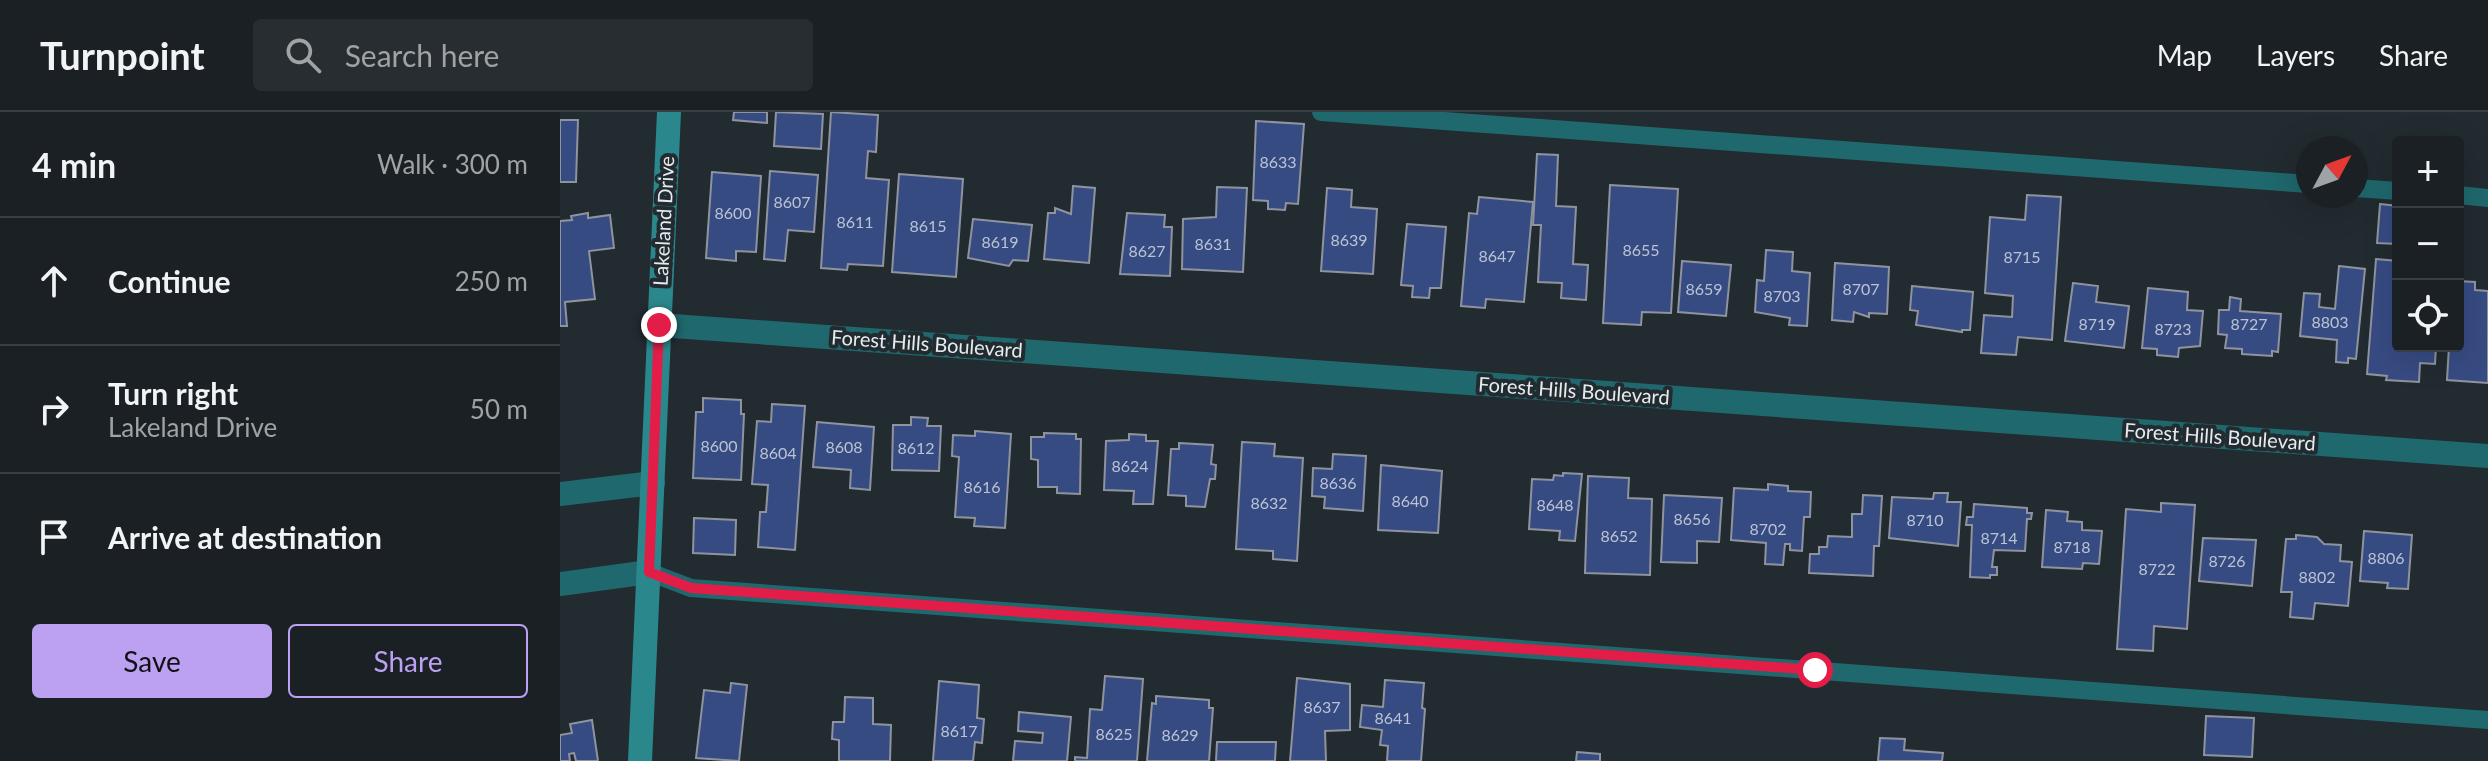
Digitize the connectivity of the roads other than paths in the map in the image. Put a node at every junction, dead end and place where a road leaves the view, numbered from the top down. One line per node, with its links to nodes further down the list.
1 (669, 112): 8 (street, Lakeland Drive)
2 (1321, 112): 3 (lane)
3 (2296, 183)
4 (2368, 189): 5 (lane)
5 (2392, 191)
6 (2464, 196): 7 (lane)
7 (2488, 198)
8 (659, 325): 9 (street, Forest Hills Boulevard); 10 (street, Lakeland Drive)
9 (2488, 456)
10 (653, 483): 11 (street); 12 (street, Lakeland Drive)
11 (560, 494)
12 (649, 572): 13 (street); 14 (lane); 15 (street, Lakeland Drive)
13 (560, 584)
14 (2488, 720)
15 (640, 761)

